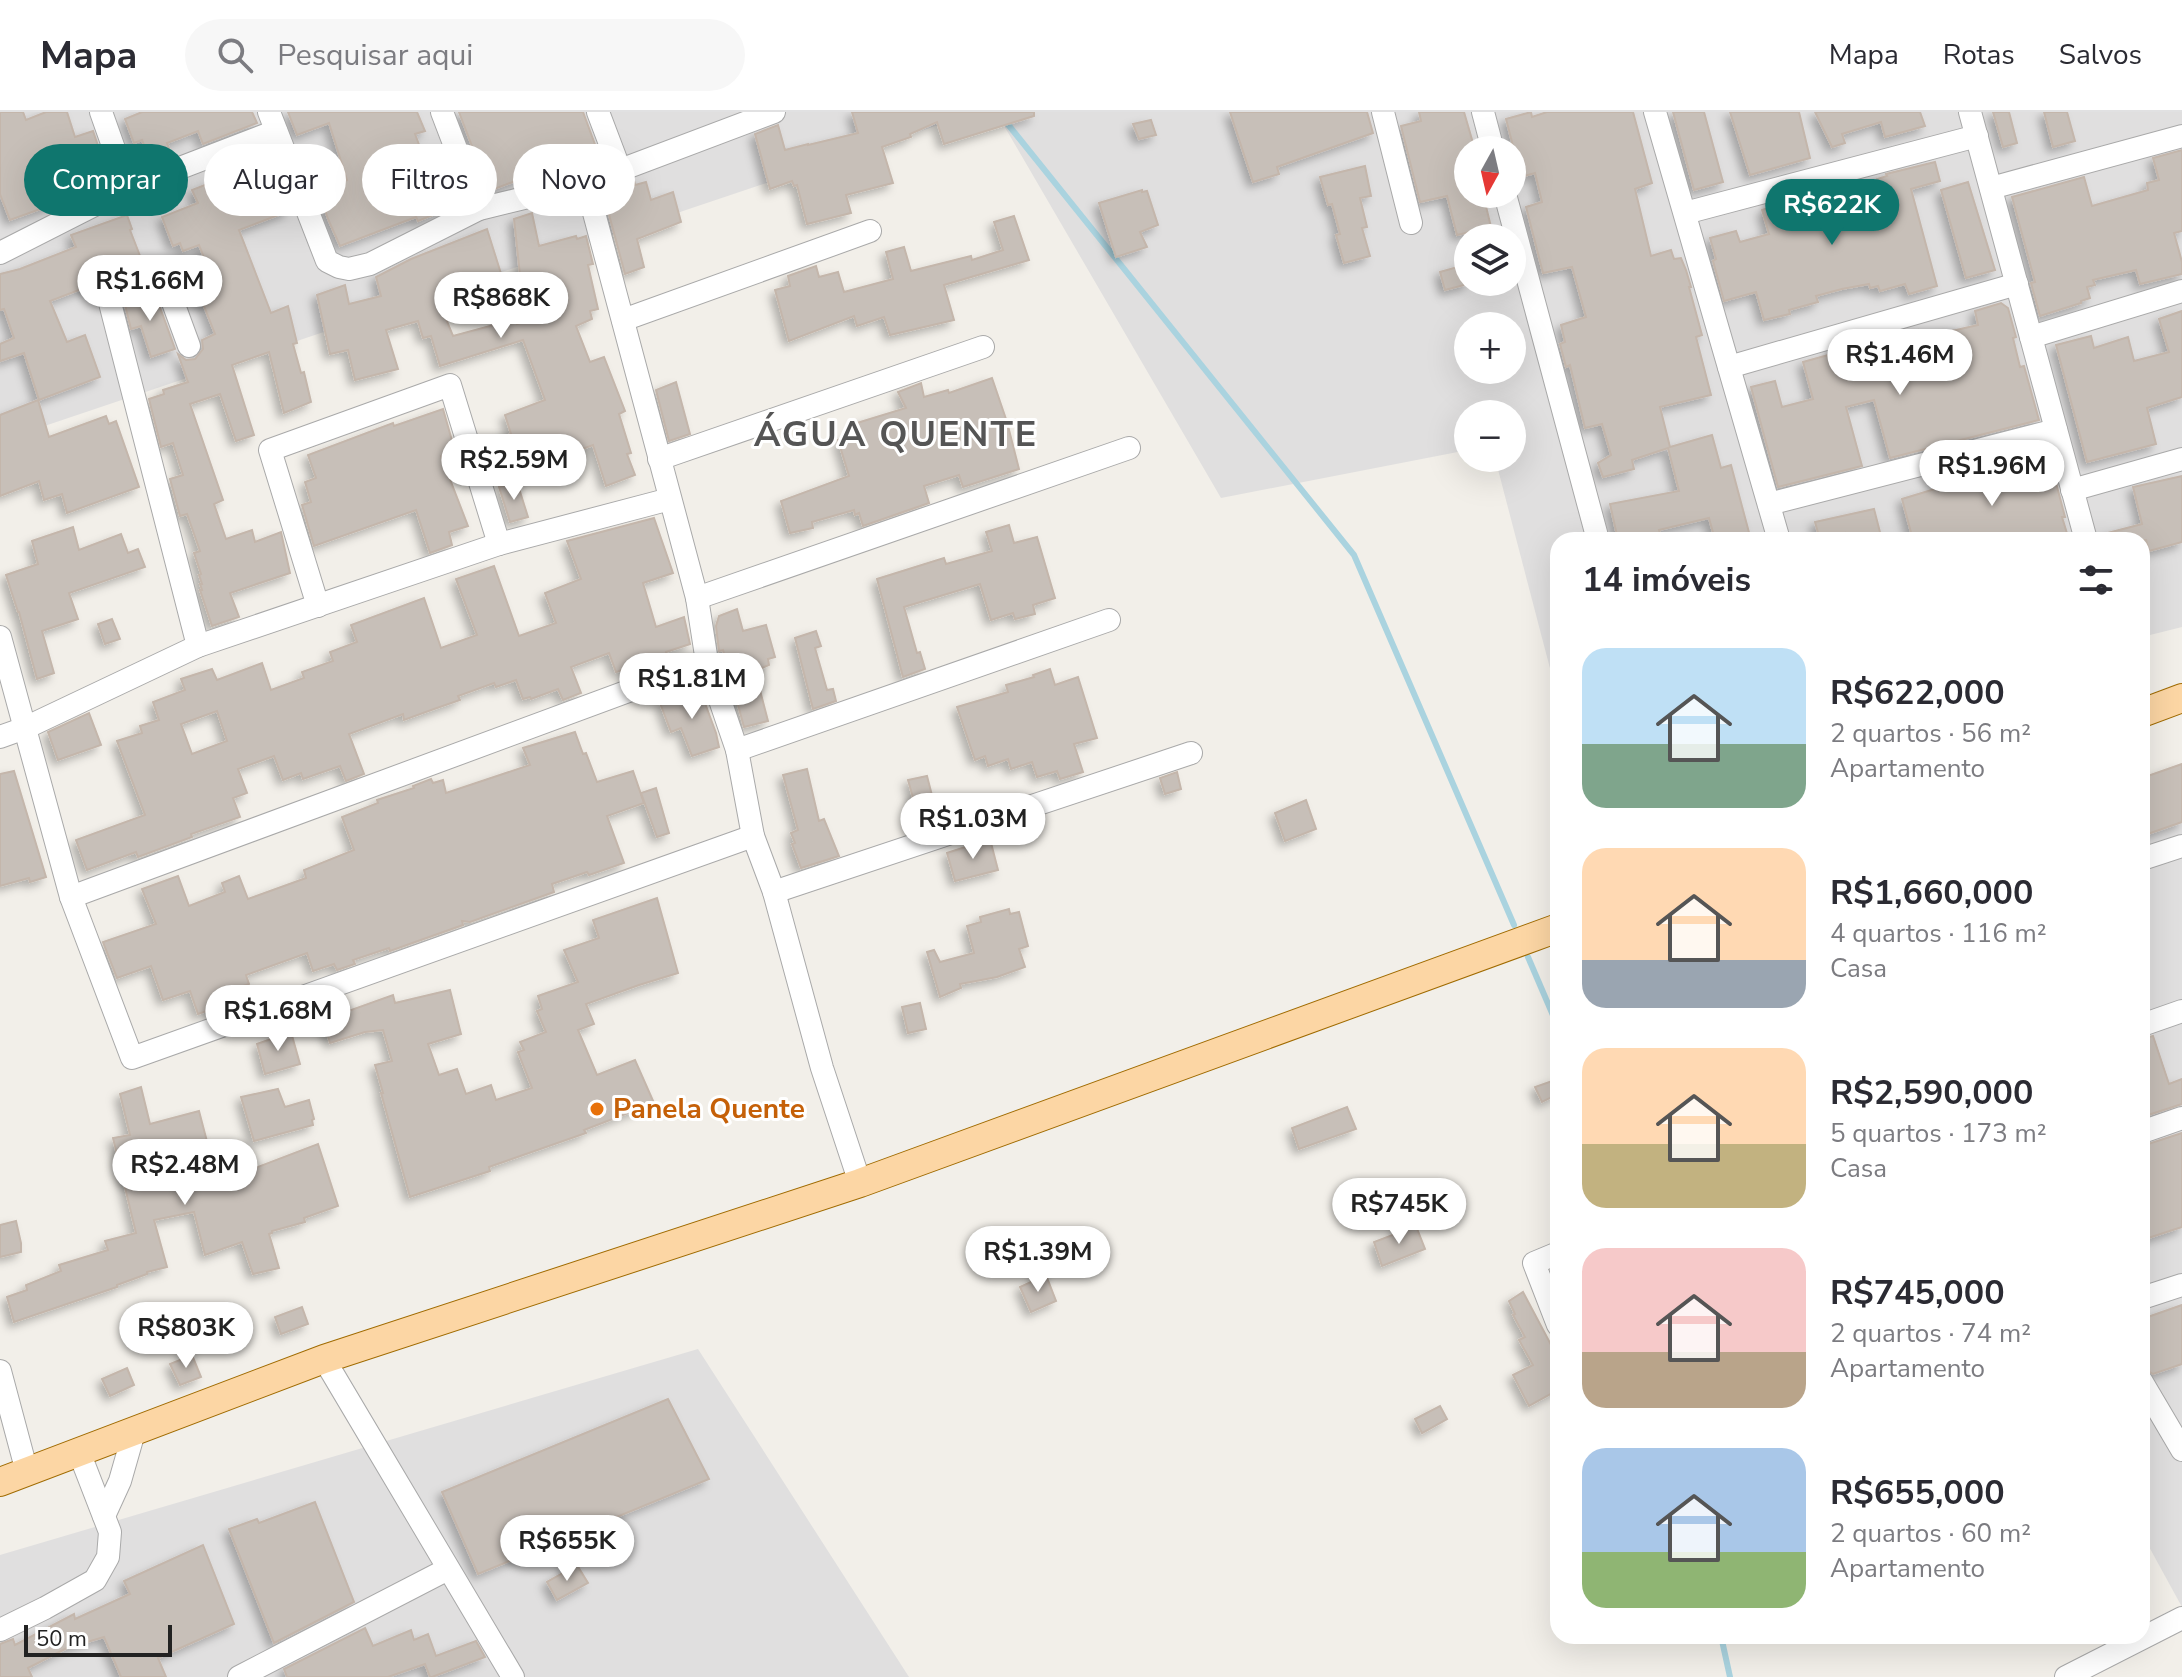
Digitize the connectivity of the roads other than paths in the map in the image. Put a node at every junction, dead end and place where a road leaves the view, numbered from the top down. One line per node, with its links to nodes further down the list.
1 (101, 112): 13 (street)
2 (442, 112): 14 (street)
3 (598, 112): 15 (street)
4 (774, 112): 17 (street)
5 (1383, 112): 24 (street)
6 (1655, 112): 20 (street)
7 (1970, 112): 11 (street)
8 (1488, 113): 10 (street)
9 (272, 122): 16 (street); 22 (street)
10 (1491, 136)
11 (1977, 136): 18 (street); 20 (street)
12 (2182, 136): 18 (street)
13 (112, 144)
14 (454, 144)
15 (610, 144)
16 (188, 160)
17 (635, 164)
18 (1991, 188): 27 (street)
19 (1509, 208): 41 (street)
20 (1685, 213): 33 (street)
21 (73, 216): 26 (street)
22 (465, 216)
23 (595, 216): 29 (street)
24 (1411, 223)
25 (870, 231): 29 (street)
26 (0, 253)
27 (2017, 284): 30 (street); 33 (street)
28 (2182, 291): 30 (street)
29 (623, 320): 36 (street)
30 (2031, 337): 34 (street)
31 (189, 346): 49 (street)
32 (983, 347): 36 (street)
33 (1729, 367): 40 (street)
34 (2056, 430): 38 (street); 40 (street)
35 (1129, 448): 45 (street)
36 (659, 459): 39 (street)
37 (2182, 459): 38 (street)
38 (2072, 490): 43 (street)
39 (670, 499): 44 (street); 45 (street)
40 (1769, 504): 42 (street)
41 (1596, 532)
42 (1777, 532)
43 (2084, 532)
44 (499, 544): 46 (street); 46 (street)
45 (697, 598): 50 (street)
46 (318, 606): 49 (street)
47 (1109, 620): 55 (street)
48 (0, 637): 53 (street)
49 (198, 646): 53 (street)
50 (707, 662): 55 (street); 61 (street)
51 (2182, 698): 52 (main road)
52 (2150, 710)
53 (25, 728): 54 (street); 61 (street)
54 (0, 737)
55 (737, 750): 57 (street)
56 (1191, 753): 60 (street)
57 (753, 836): 60 (street); 61 (street)
58 (2182, 846): 59 (street)
59 (2150, 856)
60 (774, 892): 67 (street)
61 (71, 897)
62 (1550, 931): 67 (main road)
63 (2182, 1011): 64 (street)
64 (2150, 1022)
65 (2182, 1118): 66 (street)
66 (2150, 1129)
67 (860, 1183): 72 (main road)
68 (1550, 1256): 71 (street)
69 (2182, 1285): 70 (street)
70 (2150, 1295)
71 (1550, 1304)
72 (324, 1359): 75 (main road); 81 (street)
73 (0, 1371): 78 (street)
74 (2150, 1396): 76 (street)
75 (134, 1432): 77 (main road); 80 (street)
76 (2182, 1450)
77 (79, 1452): 78 (main road); 80 (street)
78 (27, 1472): 79 (main road)
79 (0, 1482)
80 (104, 1516): 83 (street)
81 (448, 1569): 86 (street); 87 (street)
82 (2182, 1618): 84 (street)
83 (0, 1630)
84 (2150, 1634)
85 (2131, 1644): 88 (street)
86 (239, 1677)
87 (513, 1677)
88 (2066, 1677)

